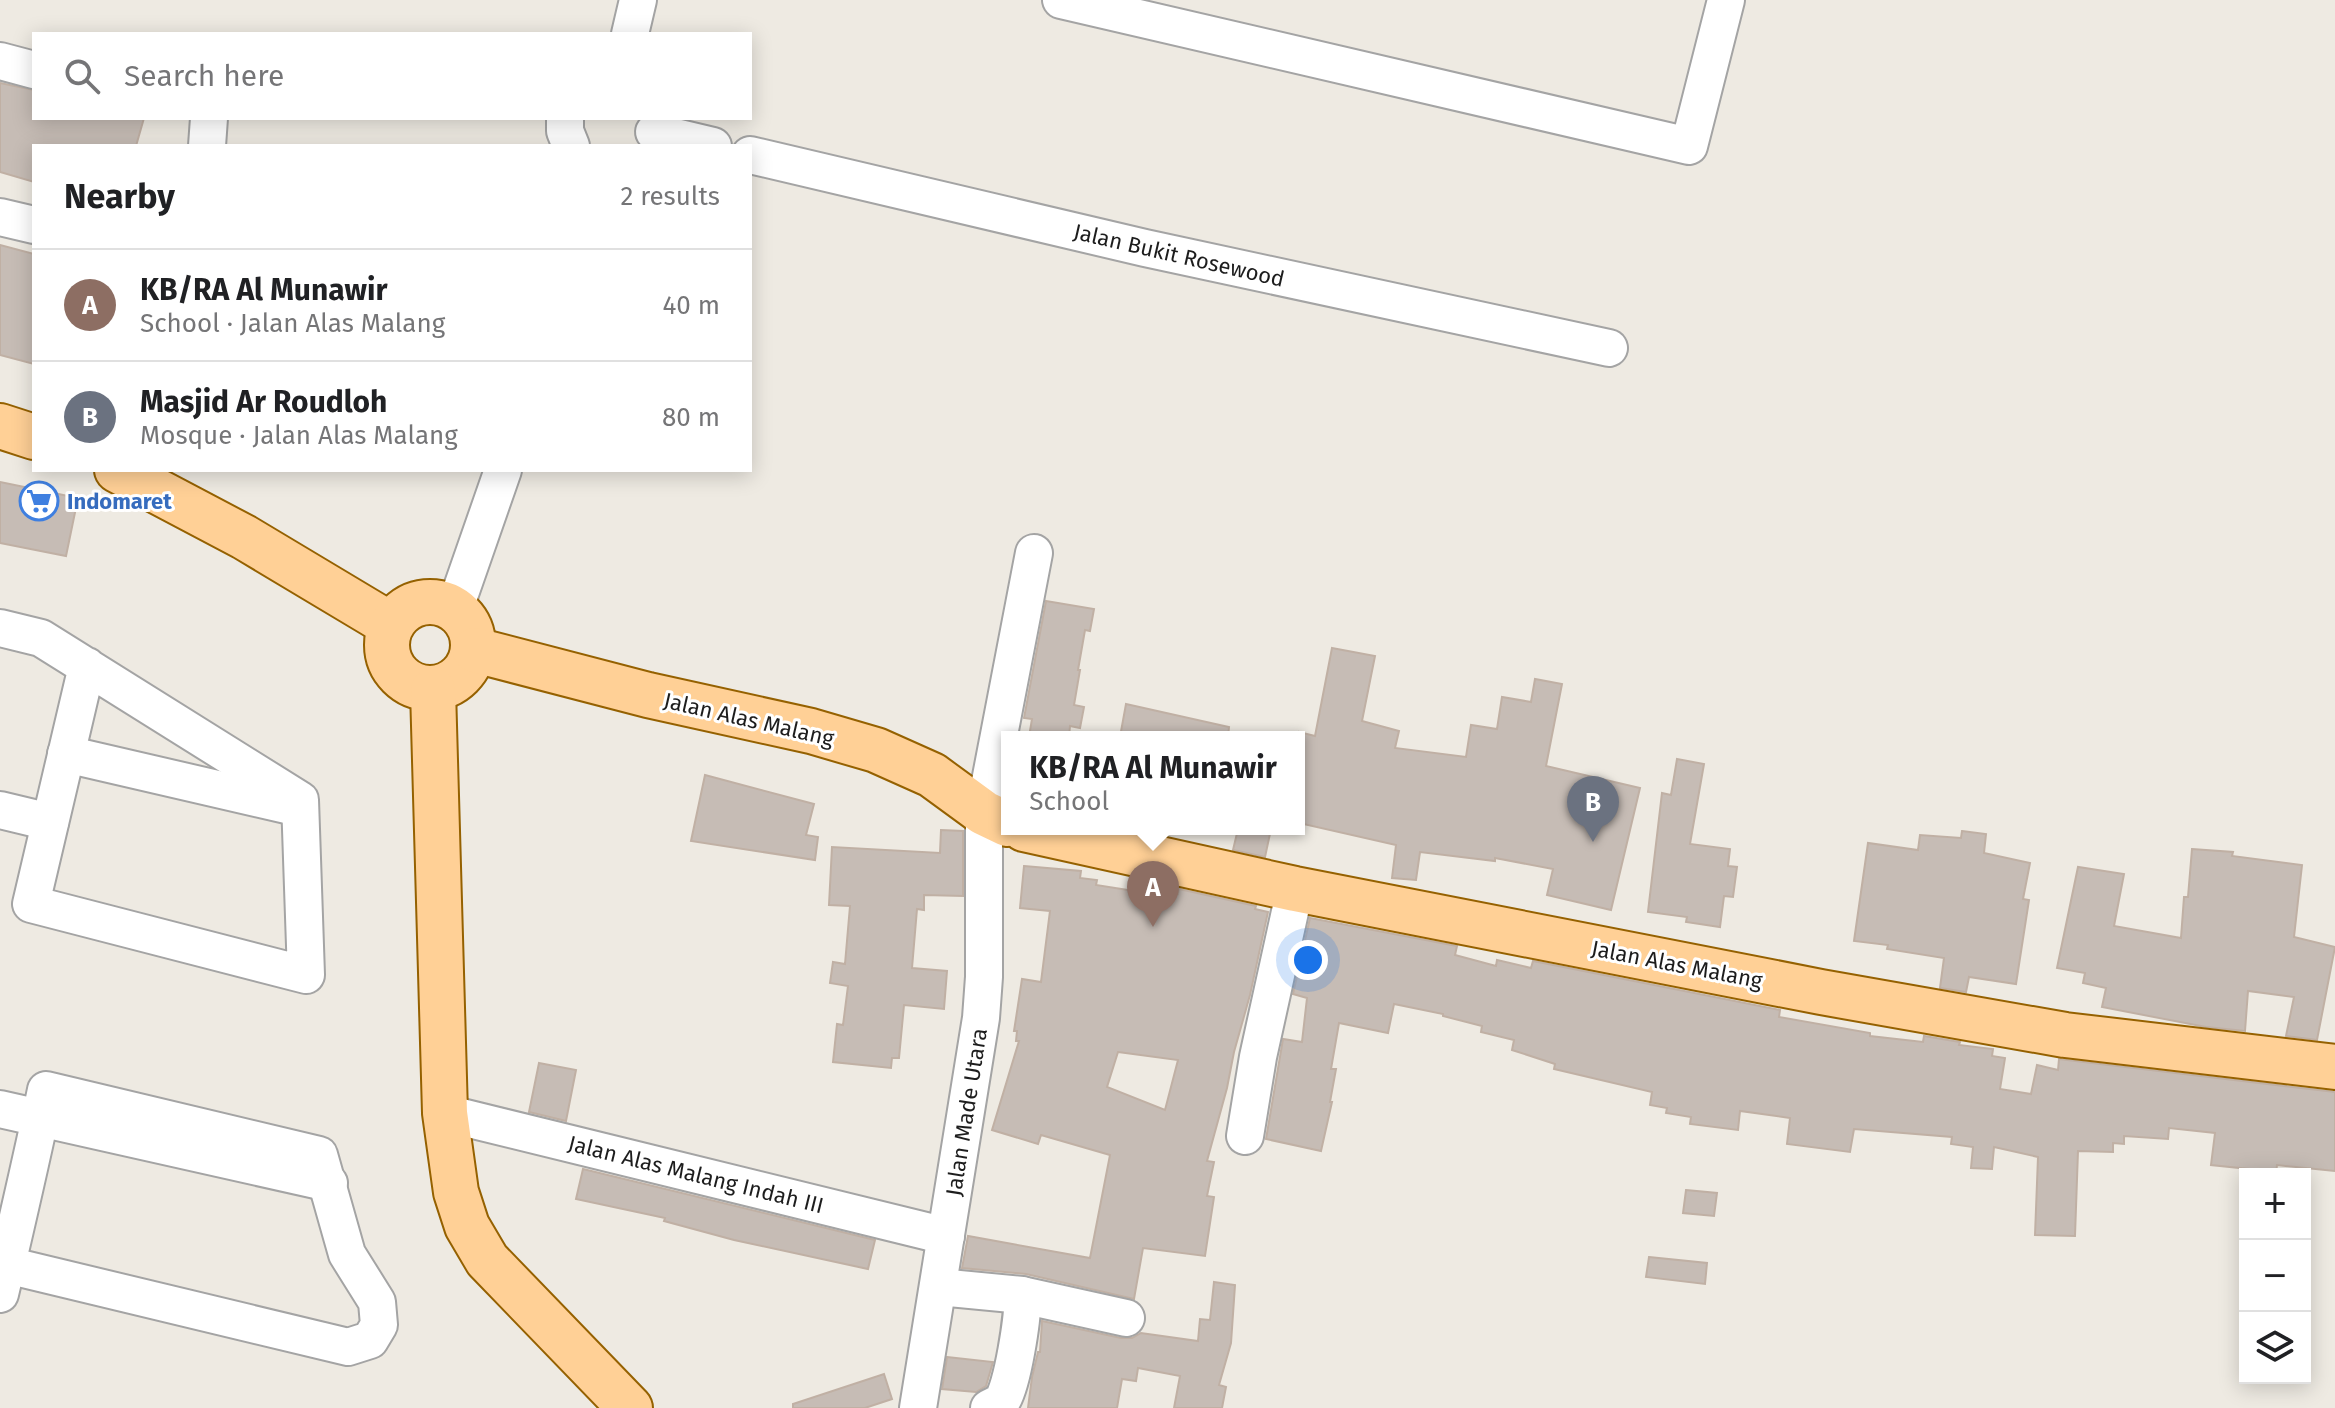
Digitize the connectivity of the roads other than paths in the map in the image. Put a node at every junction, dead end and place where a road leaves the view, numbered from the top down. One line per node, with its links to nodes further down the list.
1 (638, 0): 5 (street)
2 (1061, 0): 4 (street)
3 (1726, 0): 4 (street)
4 (1187, 15)
5 (630, 32)
6 (0, 61): 7 (street)
7 (32, 69)
8 (209, 120): 11 (street)
9 (565, 120): 12 (street)
10 (652, 132): 13 (street)
11 (207, 144)
12 (570, 144)
13 (704, 144)
14 (752, 155): 17 (street, Jalan Bukit Rosewood)
15 (0, 217): 16 (street)
16 (32, 225)
17 (1609, 348)
18 (0, 426): 19 (main road)
19 (32, 436)
20 (125, 472): 22 (main road)
21 (502, 472): 24 (street)
22 (162, 481): 25 (main road)
23 (1034, 553): 30 (street, Jalan Made Utara)
24 (455, 608): 25 (main road); 27 (main road)
25 (391, 625): 29 (main road)
26 (0, 628): 28 (street)
27 (475, 650): 29 (main road); 35 (main road, Jalan Alas Malang)
28 (87, 666): 31 (street); 33 (street)
29 (433, 690): 41 (main road)
30 (1008, 731)
31 (66, 754): 33 (street); 36 (street)
32 (1001, 777): 35 (street, Jalan Made Utara)
33 (301, 809): 36 (street)
34 (0, 810): 36 (street)
35 (995, 818): 44 (street, Jalan Made Utara)
36 (50, 822)
37 (1051, 835): 38 (main road, Jalan Alas Malang)
38 (1295, 889): 39 (main road, Jalan Alas Malang); 43 (street)
39 (2335, 1067)
40 (0, 1109): 42 (street)
41 (445, 1113): 44 (street, Jalan Alas Malang Indah III); 49 (main road)
42 (41, 1119): 45 (street); 45 (street)
43 (1245, 1136)
44 (946, 1236): 46 (street, Jalan Made Utara)
45 (2, 1274)
46 (939, 1287): 47 (street); 50 (street, Jalan Made Utara)
47 (1022, 1295): 48 (street); 52 (street)
48 (1126, 1318)
49 (630, 1408)
50 (918, 1408): 51 (street)
51 (947, 1408)
52 (989, 1408)

